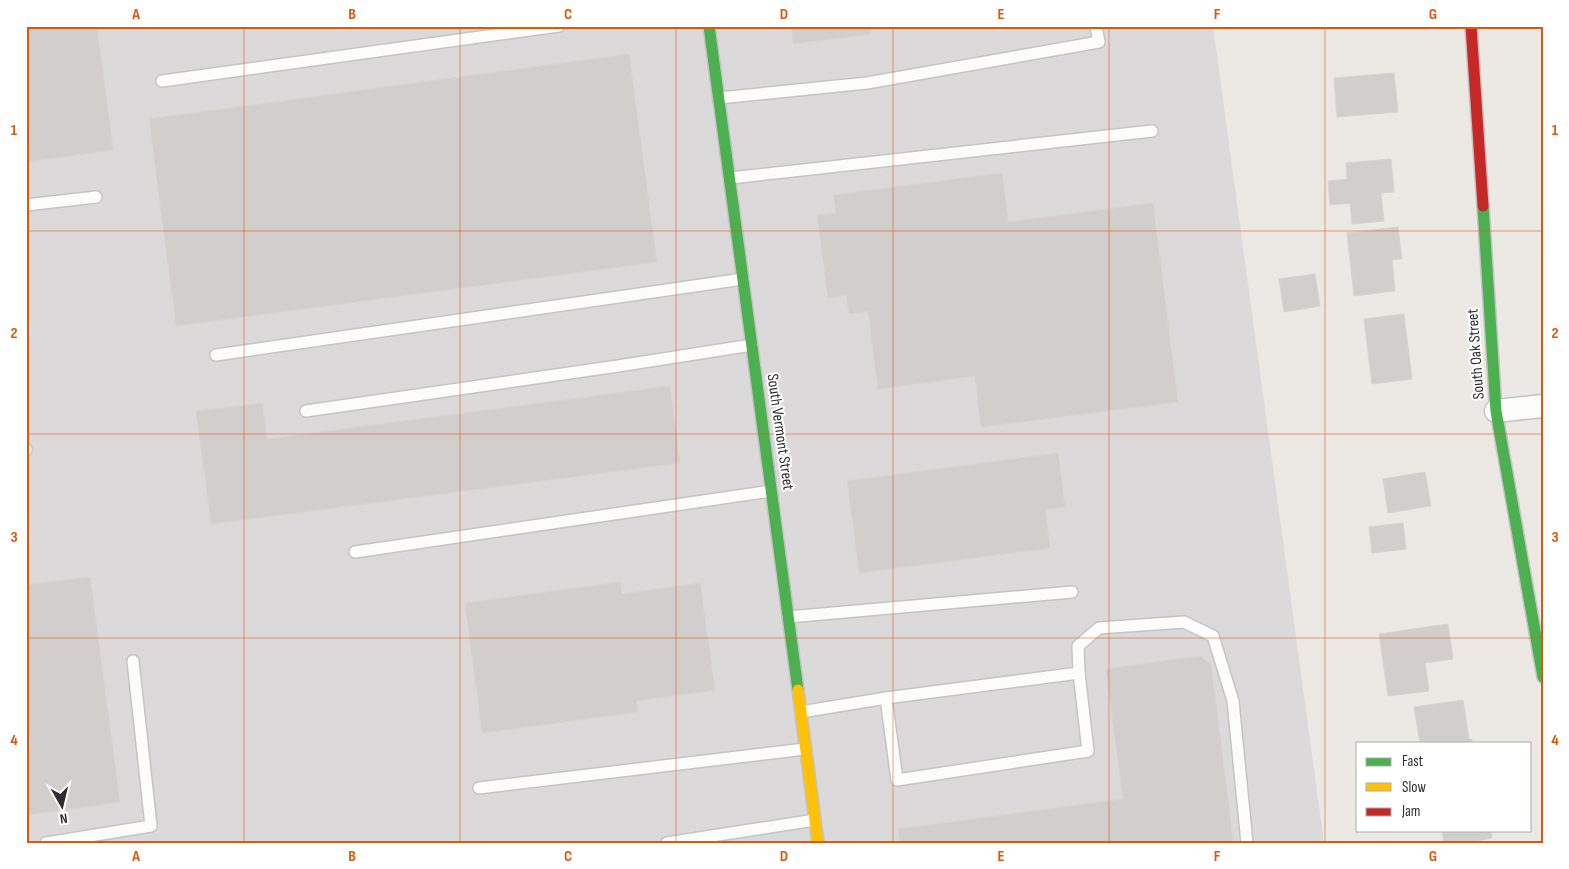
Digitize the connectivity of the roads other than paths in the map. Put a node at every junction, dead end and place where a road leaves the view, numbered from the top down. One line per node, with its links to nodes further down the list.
1 (560, 26): 5 (lane)
2 (710, 26): 6 (street, South Vermont Street)
3 (1096, 26): 6 (lane)
4 (1471, 26): 16 (street, South Oak Street)
5 (162, 81)
6 (719, 98): 8 (street, South Vermont Street)
7 (1152, 131): 8 (lane)
8 (730, 178): 11 (street, South Vermont Street)
9 (96, 197): 10 (lane)
10 (26, 205)
11 (743, 279): 12 (street, South Vermont Street); 13 (lane)
12 (752, 345): 15 (lane); 17 (street, South Vermont Street)
13 (216, 355)
14 (1543, 406): 16 (street)
15 (306, 411)
16 (1496, 411): 23 (street, South Oak Street)
17 (771, 491): 18 (lane); 20 (street, South Vermont Street)
18 (354, 552)
19 (1072, 592): 20 (lane)
20 (788, 617): 25 (street, South Vermont Street)
21 (133, 661): 29 (lane)
22 (1079, 674): 24 (lane); 24 (lane); 32 (lane)
23 (1543, 677)
24 (886, 698): 25 (lane)
25 (801, 712): 26 (street, South Vermont Street)
26 (806, 749): 27 (lane); 28 (street, South Vermont Street)
27 (479, 788)
28 (815, 820): 30 (lane); 31 (street, South Vermont Street)
29 (46, 843)
30 (667, 843)
31 (818, 843)
32 (1247, 843)

